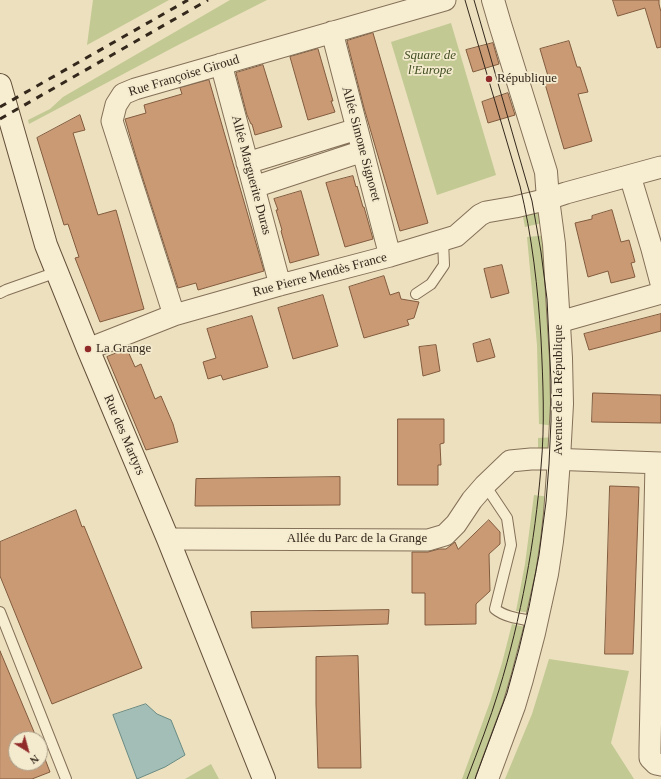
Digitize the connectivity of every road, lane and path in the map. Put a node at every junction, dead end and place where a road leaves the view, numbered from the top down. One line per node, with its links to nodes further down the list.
1 (445, 0): 3 (street, Rue Françoise Giroud)
2 (493, 0): 12 (street, Avenue de la République)
3 (332, 32): 4 (street, Rue Françoise Giroud); 6 (street, Allée Simone Signoret)
4 (221, 64): 8 (street, Allée Marguerite Duras); 22 (street, Rue Françoise Giroud)
5 (0, 85): 16 (street, Rue des Martyrs)
6 (357, 129): 7 (street, Allée Simone Signoret); 8 (street)
7 (363, 151): 11 (street); 15 (street, Allée Simone Signoret)
8 (247, 162): 11 (street, Allée Marguerite Duras)
9 (661, 167): 10 (street, Rue Pierre Mendès France)
10 (630, 176): 12 (street, Rue Pierre Mendès France); 14 (street)
11 (254, 187): 18 (street, Allée Marguerite Duras)
12 (548, 199): 13 (street, Rue Pierre Mendès France); 23 (street, Avenue de la République)
13 (443, 240): 15 (street, Rue Pierre Mendès France); 21 (lane)
14 (657, 248): 17 (street)
15 (390, 256): 18 (street, Rue Pierre Mendès France)
16 (57, 272): 19 (lane); 24 (street, Rue des Martyrs)
17 (661, 282)
18 (280, 285): 22 (street, Rue Pierre Mendès France)
19 (0, 293)
20 (661, 293): 23 (street)
21 (416, 294)
22 (174, 315): 24 (street, Rue Pierre Mendès France)
23 (559, 322): 25 (street, Avenue de la République)
24 (88, 349): 28 (street, Rue des Martyrs)
25 (559, 459): 26 (street, Allée du Parc de la Grange); 27 (street, Allée du Parc de la Grange); 30 (street, Avenue de la République)
26 (658, 463): 31 (street)
27 (485, 485): 28 (street, Allée du Parc de la Grange); 30 (lane)
28 (168, 538): 33 (street, Rue des Martyrs)
29 (0, 612): 32 (lane)
30 (536, 622): 34 (street, Avenue de la République)
31 (661, 765)
32 (66, 779)
33 (264, 779)
34 (486, 779)

